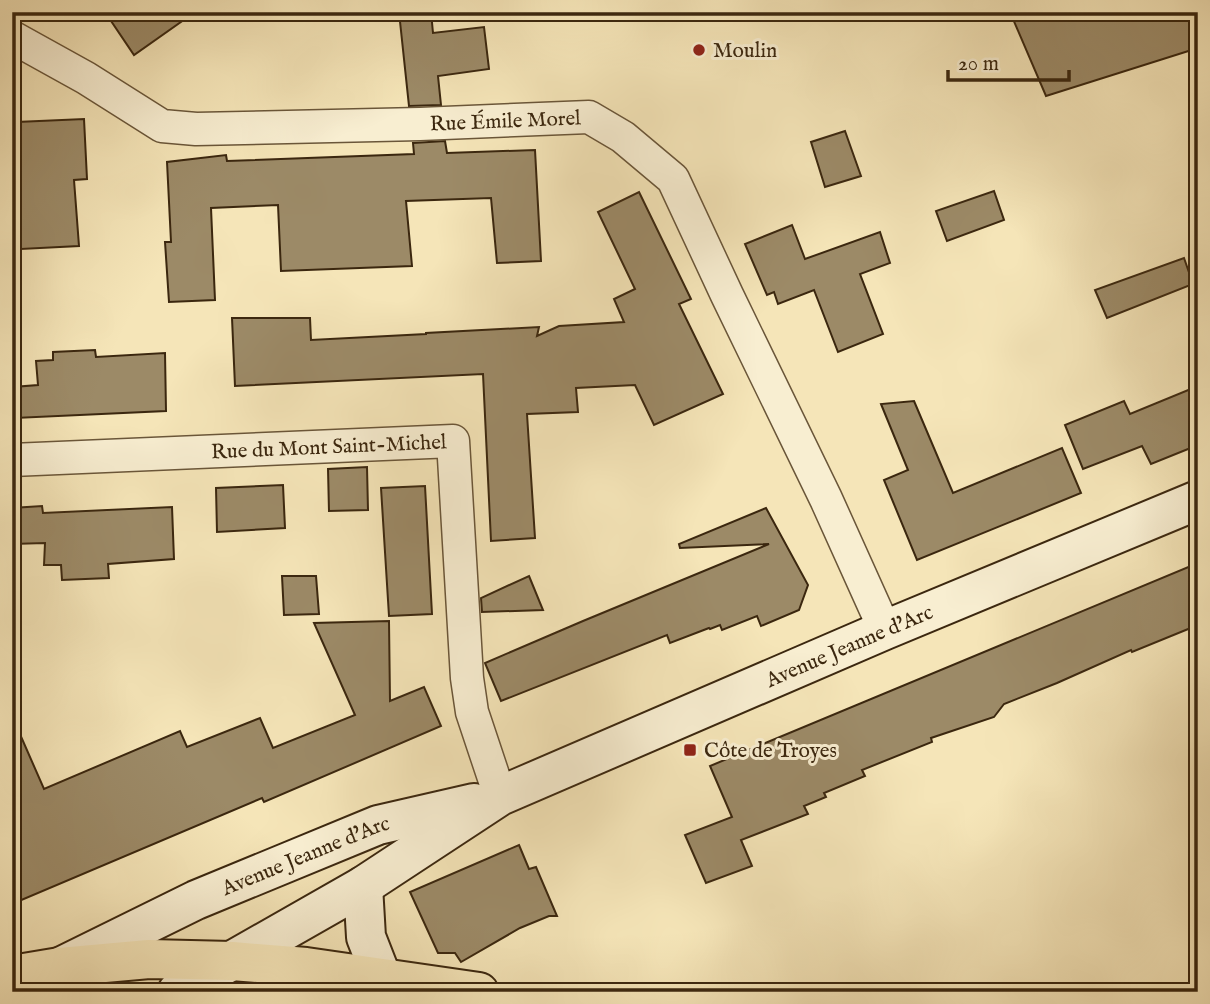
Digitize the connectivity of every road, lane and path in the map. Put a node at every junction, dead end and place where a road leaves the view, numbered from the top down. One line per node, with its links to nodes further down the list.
1 (12, 37): 4 (street, Rue Émile Morel)
2 (12, 460): 5 (street, Rue du Mont Saint-Michel)
3 (1198, 499): 4 (main road, Avenue Jeanne d'Arc)
4 (885, 630): 5 (main road, Avenue Jeanne d'Arc)
5 (500, 796): 6 (main road, Avenue Jeanne d'Arc); 8 (main road, Avenue Jeanne d'Arc)
6 (363, 886): 7 (main road, Avenue Jeanne d'Arc); 10 (main road)
7 (233, 961): 8 (main road); 10 (main road); 11 (main road, Avenue Jeanne d'Arc)
8 (60, 967): 9 (main road)
9 (12, 975)
10 (382, 978): 12 (main road)
11 (177, 992)
12 (479, 992)

